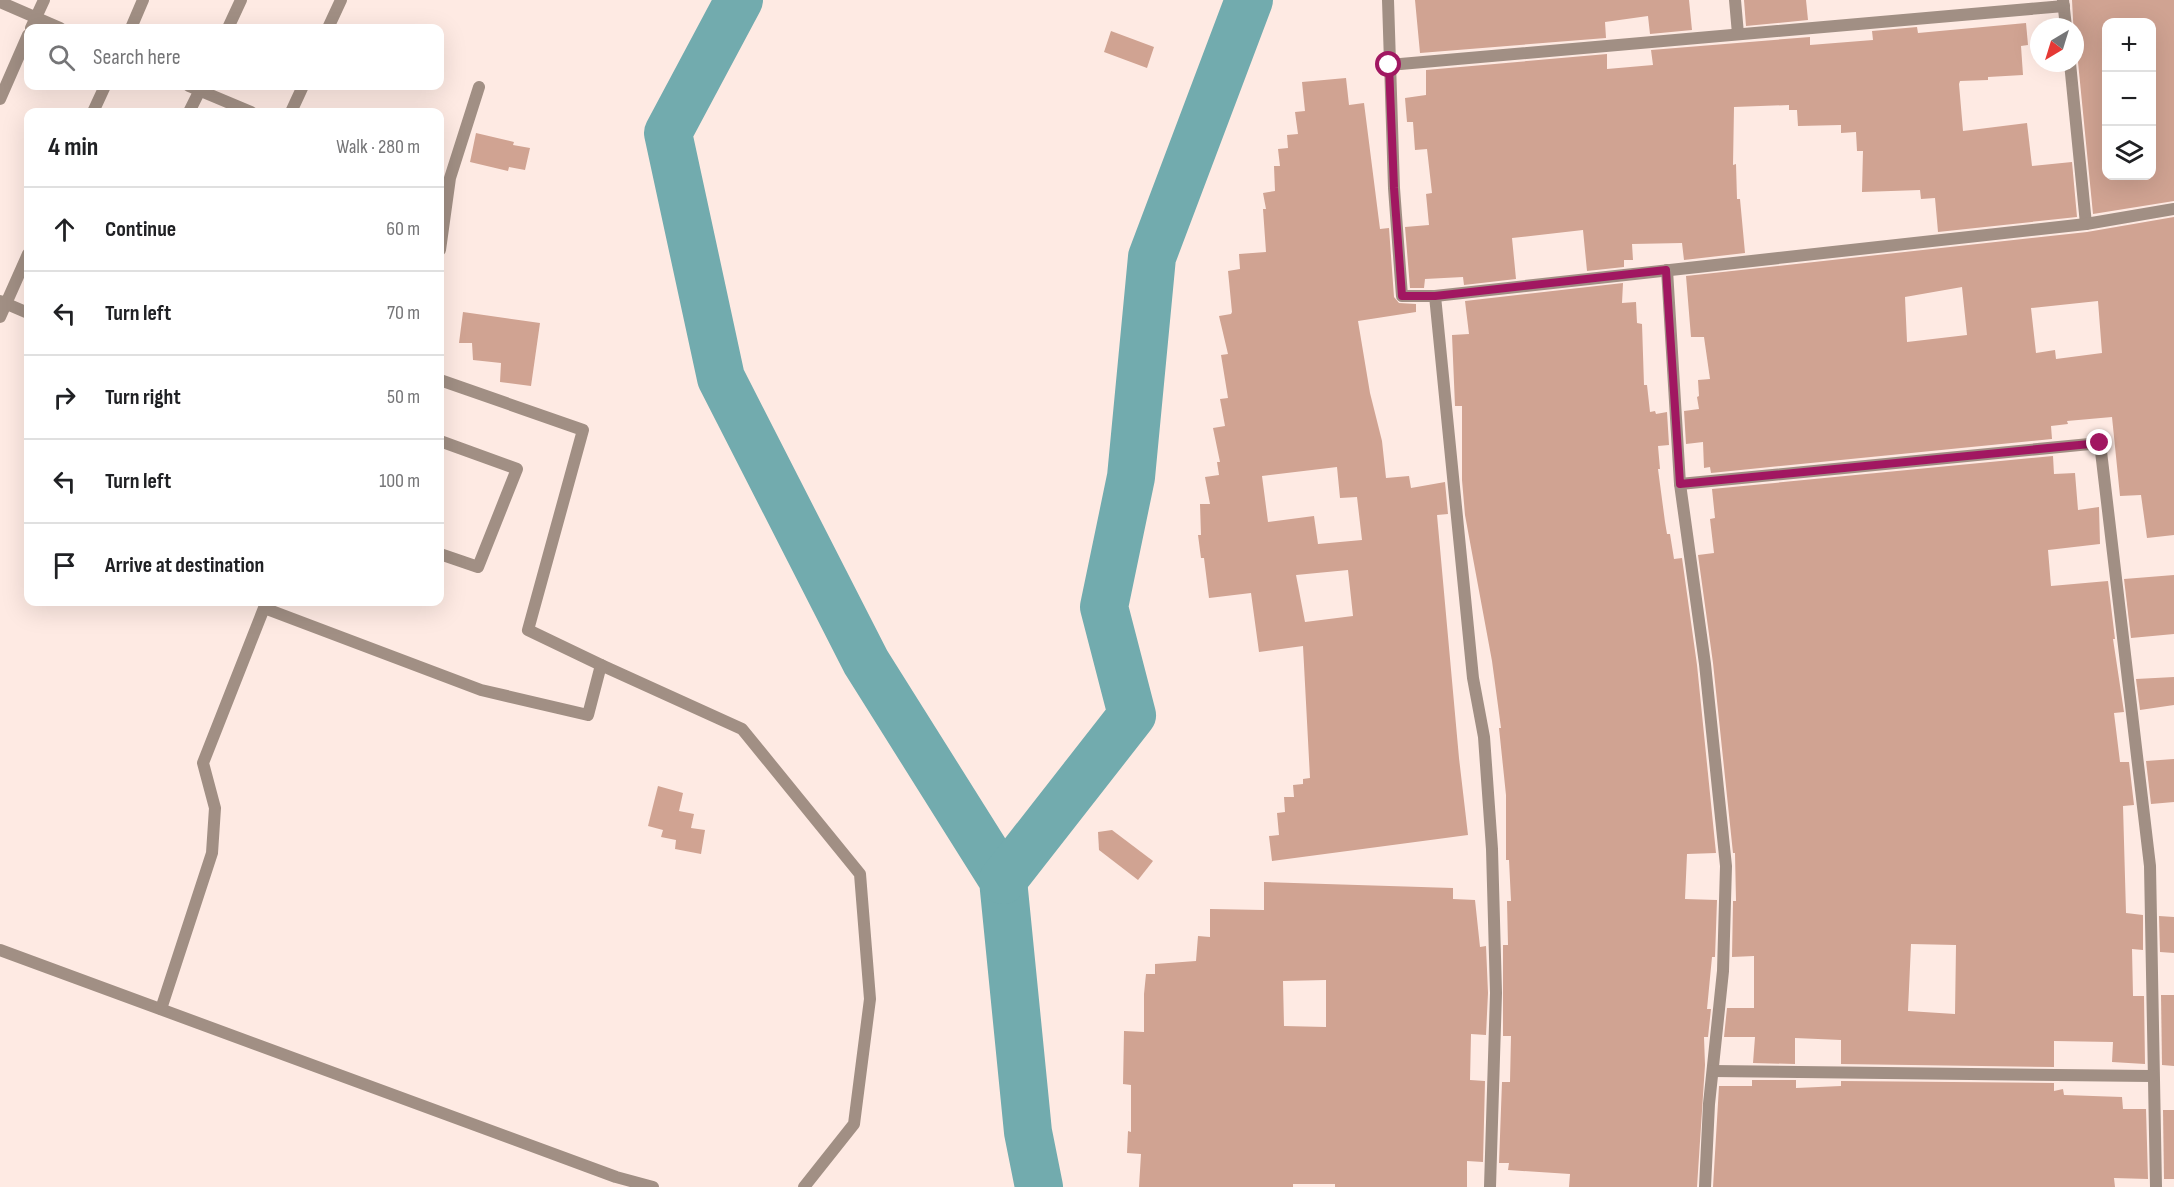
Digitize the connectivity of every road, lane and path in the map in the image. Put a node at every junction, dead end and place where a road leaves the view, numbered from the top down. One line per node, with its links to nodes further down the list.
1 (44, 0): 10 (street)
2 (143, 0): 11 (street)
3 (241, 0): 12 (street)
4 (341, 0): 13 (street)
5 (1388, 0): 16 (street)
6 (1735, 0): 14 (street)
7 (0, 2): 10 (street)
8 (2063, 3): 9 (street); 14 (street)
9 (2065, 18)
10 (34, 23)
11 (132, 24)
12 (230, 24)
13 (330, 24)
14 (1738, 34): 16 (street)
15 (24, 44): 23 (street)
16 (1389, 65): 33 (street)
17 (2071, 72): 30 (street)
18 (479, 87): 29 (street)
19 (103, 90): 24 (street)
20 (196, 90): 25 (street)
21 (203, 90): 26 (street)
22 (301, 90): 27 (street)
23 (0, 99)
24 (95, 108)
25 (190, 108)
26 (242, 108)
27 (293, 108)
28 (2174, 209): 30 (street)
29 (444, 221)
30 (2086, 224): 32 (street)
31 (24, 262): 34 (street)
32 (1666, 270): 33 (street); 39 (street)
33 (1435, 296): 48 (street)
34 (3, 302): 35 (street); 36 (street)
35 (24, 311)
36 (0, 317)
37 (444, 381): 41 (street)
38 (444, 442): 40 (street)
39 (1680, 484): 44 (street); 45 (street)
40 (444, 555)
41 (602, 665): 43 (street); 47 (street)
42 (0, 950): 43 (street)
43 (160, 1009): 46 (street)
44 (1713, 1071): 45 (street); 49 (street)
45 (2152, 1076): 50 (street)
46 (653, 1187)
47 (804, 1187)
48 (1491, 1187)
49 (1705, 1187)
50 (2156, 1187)

